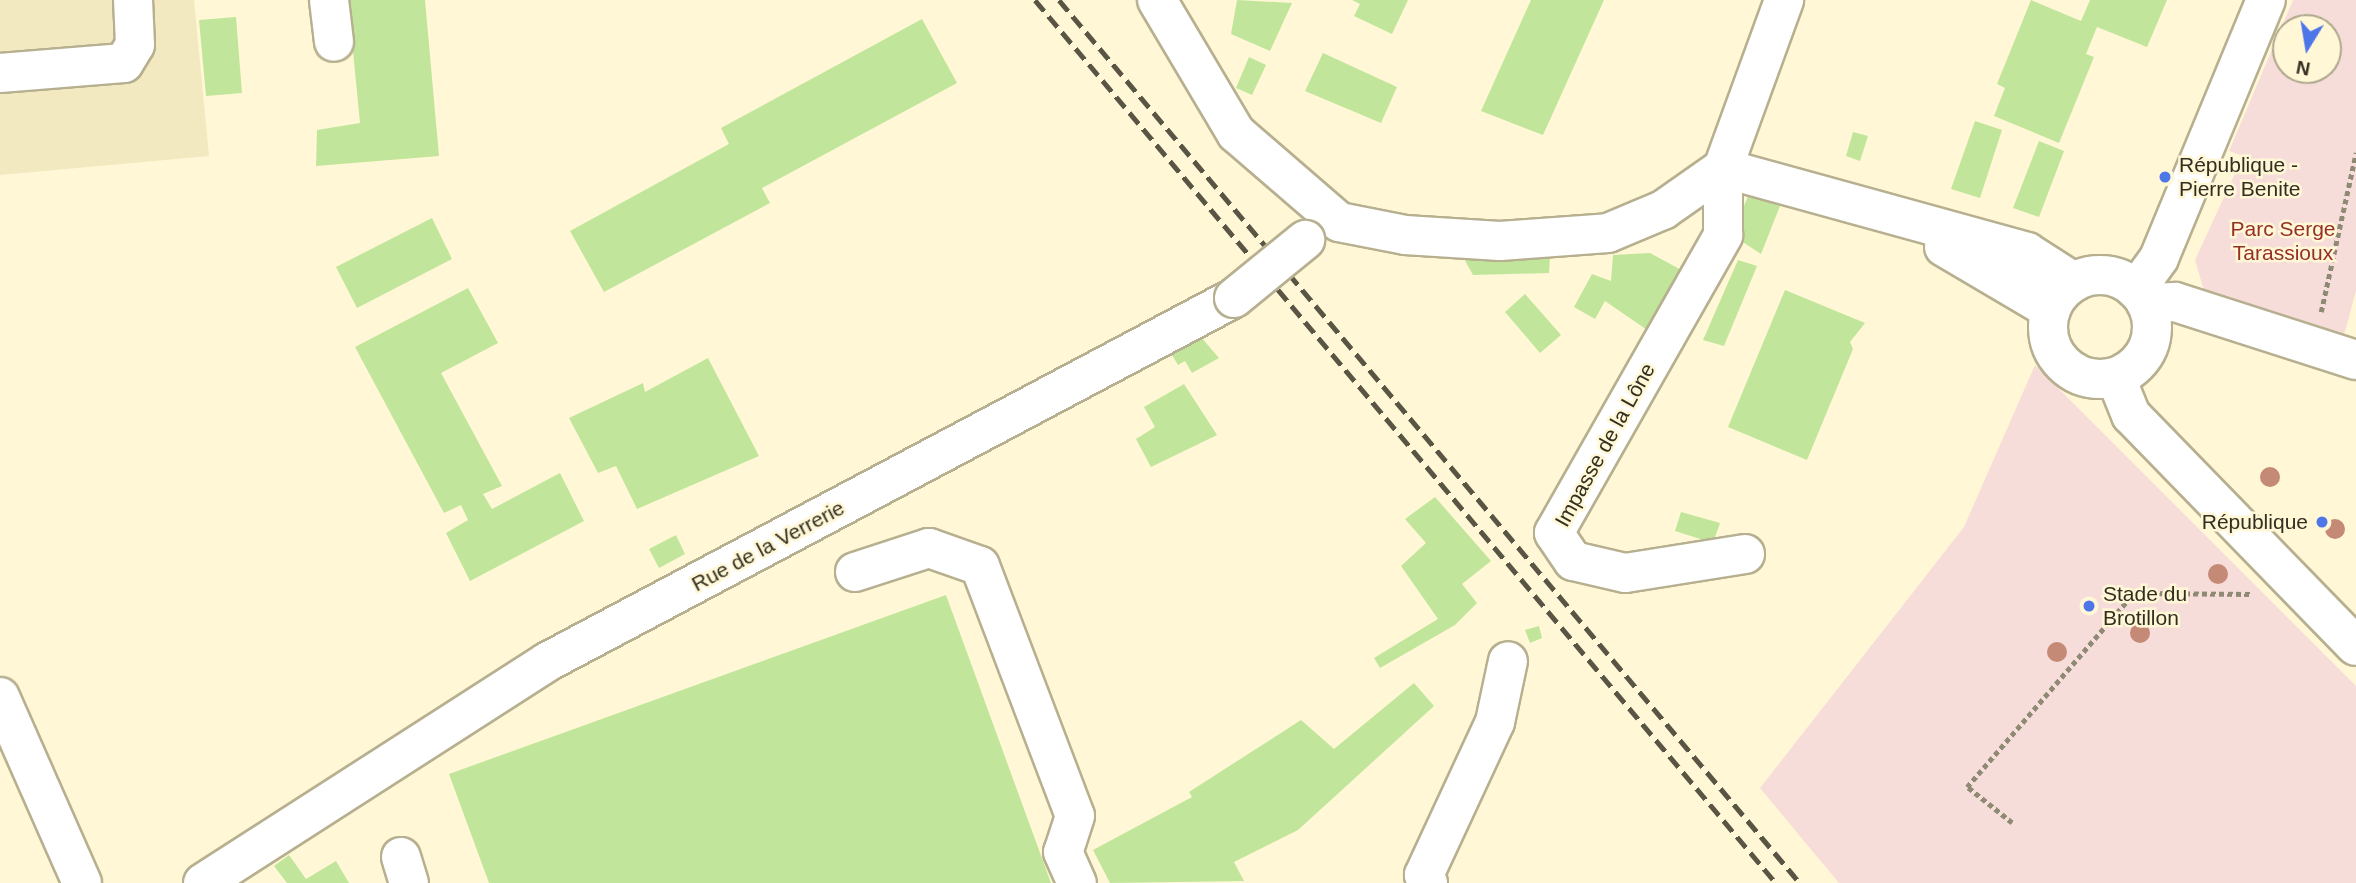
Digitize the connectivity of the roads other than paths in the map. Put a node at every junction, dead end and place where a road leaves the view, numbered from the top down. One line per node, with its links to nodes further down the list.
1 (133, 0): 7 (street)
2 (329, 0): 6 (street)
3 (1157, 0): 9 (street)
4 (1784, 0): 8 (street)
5 (2266, 0): 11 (street)
6 (334, 42)
7 (0, 73)
8 (1723, 168): 9 (street); 10 (street); 14 (street, Impasse de la Lône)
9 (1339, 222): 20 (street, Rue de la Verrerie, bridge)
10 (2062, 296): 11 (street); 13 (street)
11 (2141, 296): 12 (street); 13 (street)
12 (2356, 360)
13 (2116, 377): 16 (street)
14 (1745, 554)
15 (855, 572): 21 (street)
16 (2356, 646)
17 (1508, 661): 22 (street)
18 (0, 697): 19 (street)
19 (82, 883)
20 (203, 883)
21 (1077, 883)
22 (1427, 883)

